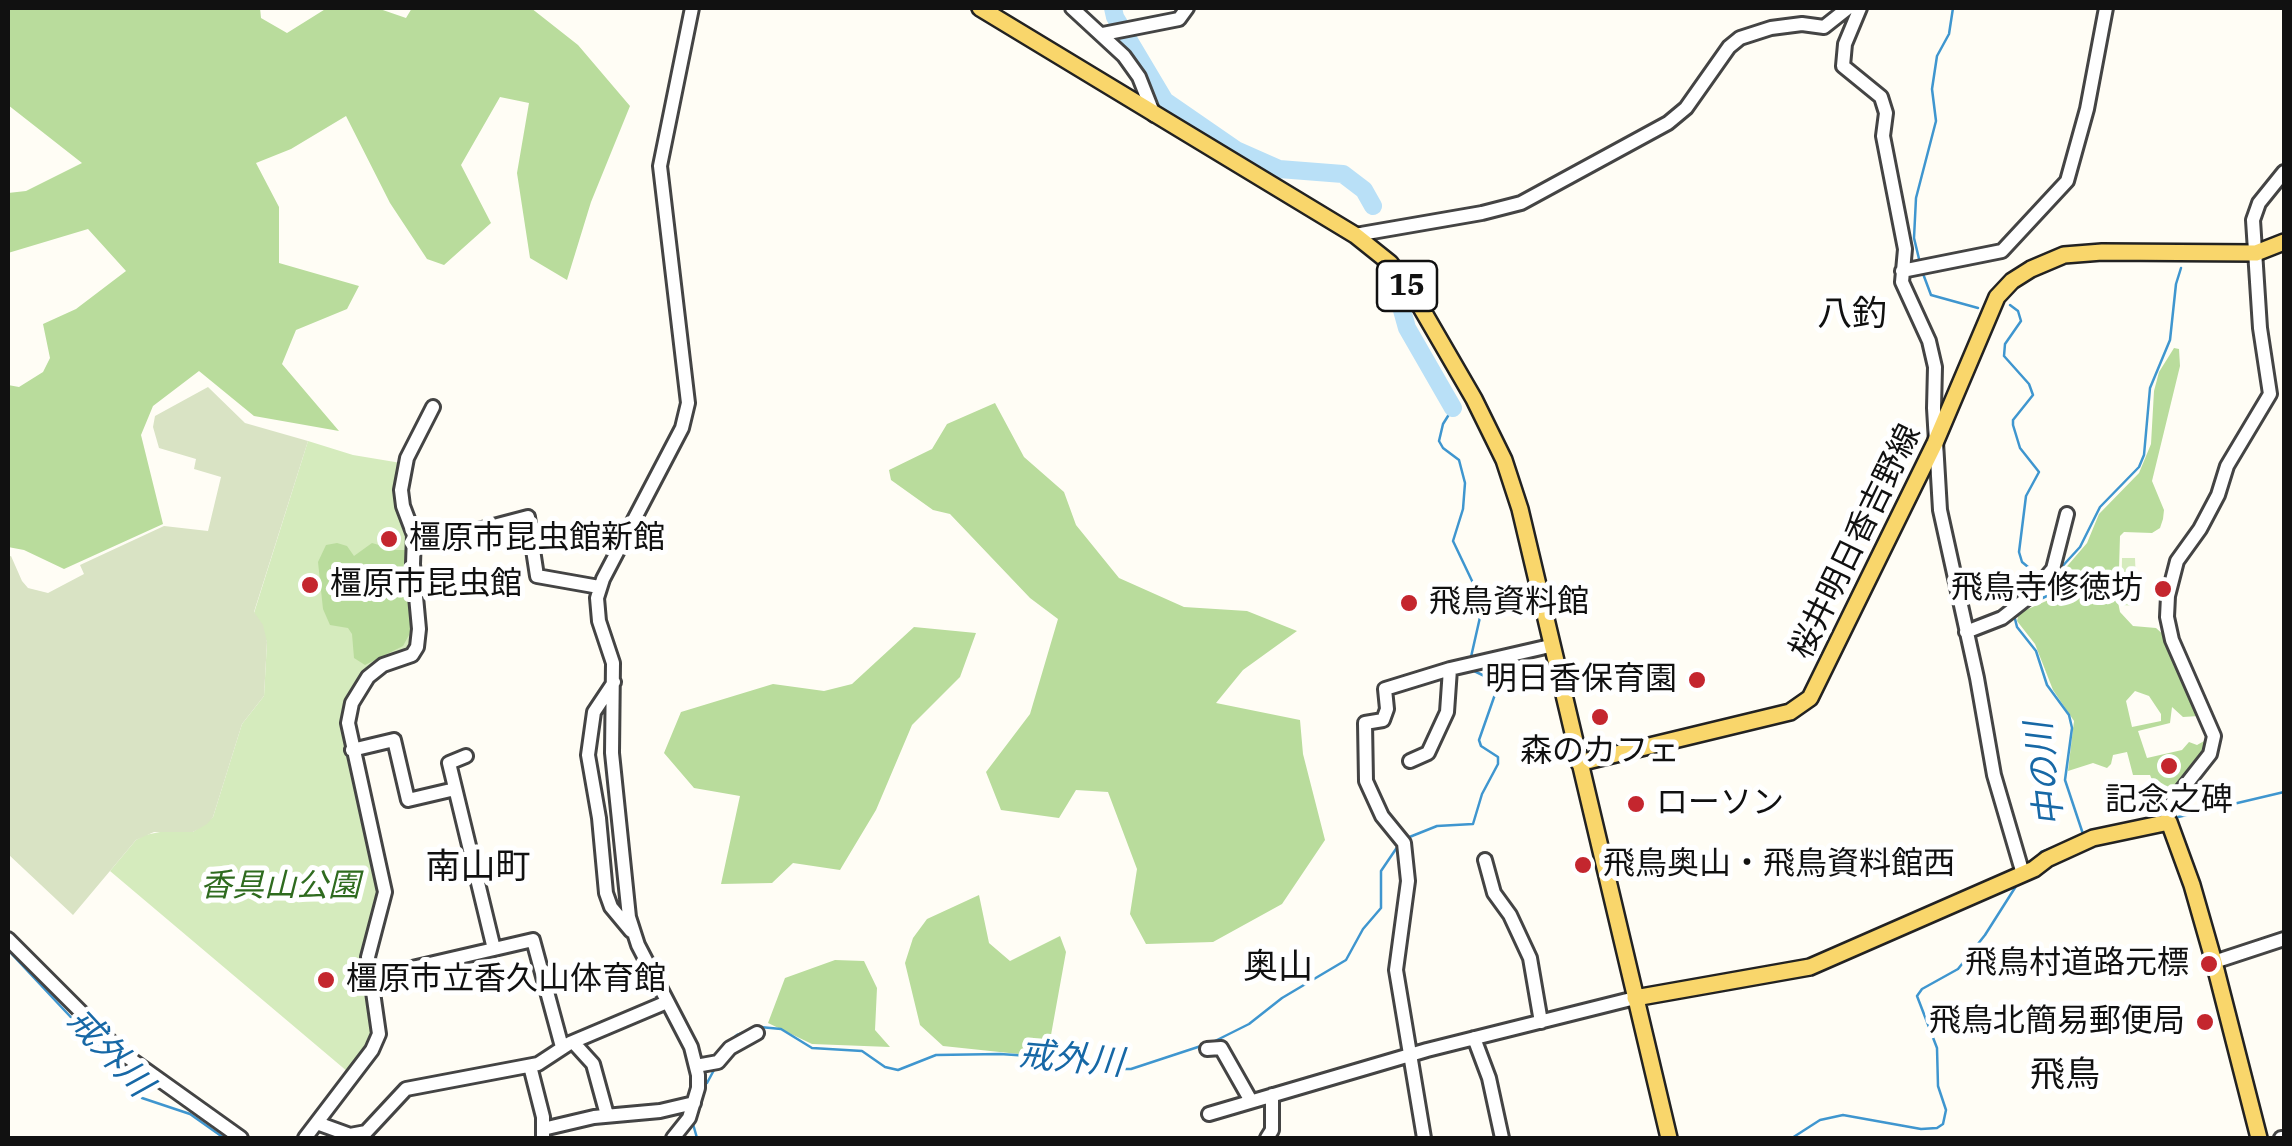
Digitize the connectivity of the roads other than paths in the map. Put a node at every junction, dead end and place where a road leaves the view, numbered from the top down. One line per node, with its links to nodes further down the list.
1 (692, 8): 19 (street)
2 (980, 8): 9 (main road, 15)
3 (1072, 8): 8 (street)
4 (1188, 8): 8 (street)
5 (1848, 8): 11 (street)
6 (1860, 8): 14 (street)
7 (2106, 8): 14 (street)
8 (1104, 34): 9 (street)
9 (1154, 115): 11 (main road, 15)
10 (2284, 172): 13 (street)
11 (1355, 235): 21 (main road, 15)
12 (2284, 242): 13 (main road, 桜井明日香吉野線)
13 (2256, 253): 16 (main road, 桜井明日香吉野線); 29 (street)
14 (1915, 269): 16 (street)
15 (433, 406): 18 (street)
16 (1935, 444): 20 (street); 27 (main road, 桜井明日香吉野線)
17 (2067, 514): 20 (street)
18 (412, 527): 19 (street); 24 (street)
19 (599, 587): 23 (street)
20 (1966, 632): 31 (street)
21 (1550, 646): 22 (street); 27 (main road, 15)
22 (1462, 666): 26 (street); 45 (street)
23 (614, 682): 32 (street); 32 (street)
24 (352, 750): 28 (street); 37 (street)
25 (466, 756): 28 (street)
26 (1410, 760)
27 (1579, 763): 38 (main road)
28 (455, 789): 35 (street)
29 (2169, 822): 31 (main road); 36 (main road)
30 (1486, 860): 40 (street)
31 (2024, 874): 38 (main road)
32 (633, 932): 39 (street)
33 (8, 939): 55 (street)
34 (2284, 939): 36 (street)
35 (494, 949): 37 (street); 43 (street)
36 (2214, 962): 62 (main road)
37 (369, 978): 53 (street)
38 (1635, 998): 40 (street); 61 (main road)
39 (667, 1002): 43 (street); 46 (street)
40 (1541, 1022): 42 (street)
41 (757, 1032): 46 (street)
42 (1474, 1038): 45 (street); 60 (street)
43 (568, 1044): 47 (street); 51 (street)
44 (1207, 1049): 49 (street)
45 (1409, 1056): 48 (street); 59 (street)
46 (709, 1064): 50 (street)
47 (530, 1066): 53 (street); 54 (street)
48 (1272, 1095): 49 (street); 58 (street)
49 (1251, 1100): 52 (street)
50 (694, 1103): 51 (street); 57 (street)
51 (607, 1114): 54 (street)
52 (1209, 1114)
53 (317, 1124): 56 (street)
54 (543, 1134)
55 (241, 1138)
56 (305, 1138)
57 (673, 1138)
58 (1267, 1138)
59 (1424, 1138)
60 (1502, 1138)
61 (1669, 1138)
62 (2259, 1138)

